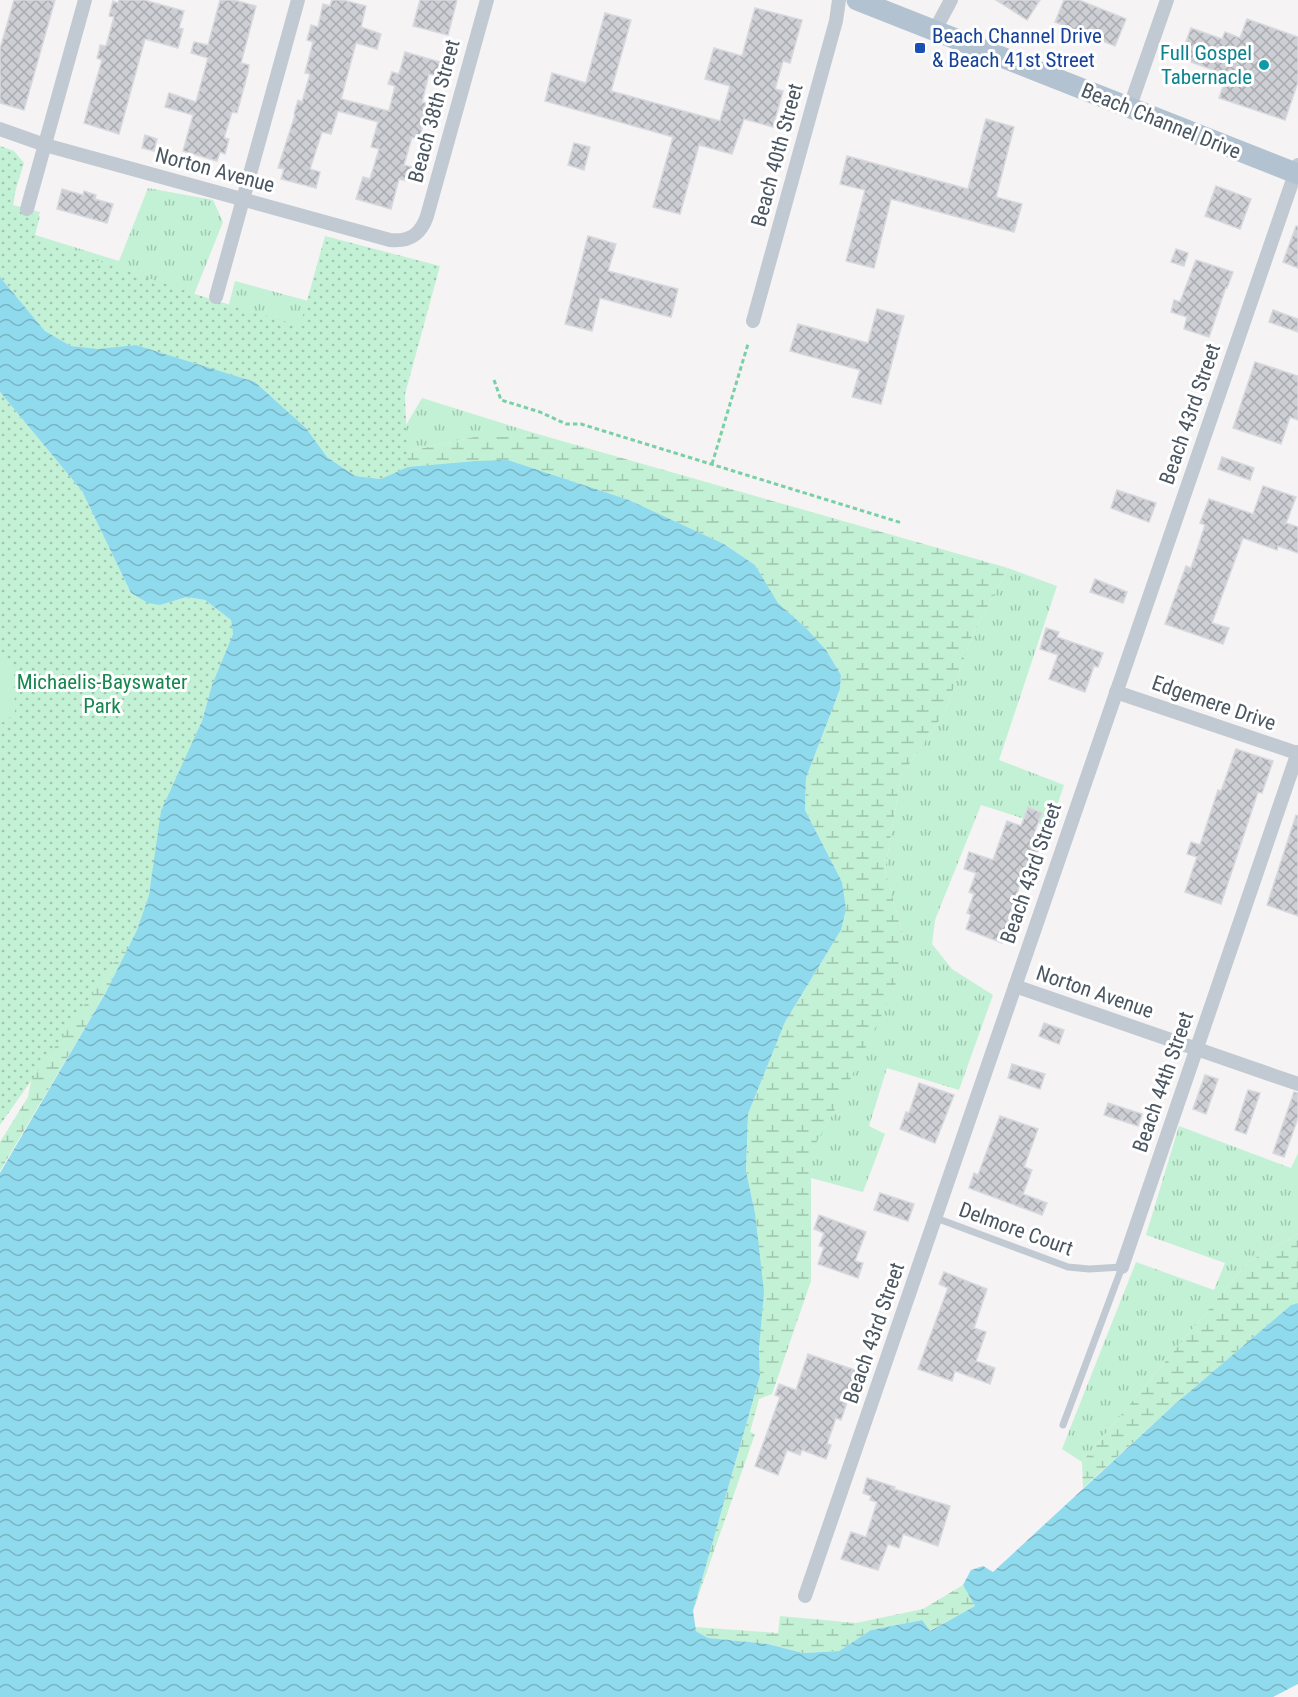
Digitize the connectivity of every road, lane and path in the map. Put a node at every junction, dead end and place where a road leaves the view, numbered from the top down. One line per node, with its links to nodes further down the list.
1 (86, 0): 11 (street)
2 (298, 0): 13 (street)
3 (487, 0): 15 (street, Beach 38th Street)
4 (839, 0): 17 (street, Beach 40th Street)
5 (857, 0): 8 (main road, Beach Channel Drive)
6 (951, 0): 8 (street)
7 (1167, 0): 9 (street)
8 (935, 30): 9 (main road, Beach Channel Drive)
9 (1129, 109): 12 (main road, Beach Channel Drive)
10 (0, 129): 11 (street, Norton Avenue)
11 (45, 145): 13 (street, Norton Avenue); 14 (street)
12 (1297, 171): 22 (street, Beach 43rd Street)
13 (243, 200): 15 (street, Norton Avenue); 16 (street)
14 (27, 209)
15 (418, 232)
16 (216, 297)
17 (753, 321)
18 (748, 344): 20 (path)
19 (494, 381): 20 (path)
20 (712, 464): 21 (path)
21 (902, 523)
22 (1116, 692): 23 (street, Edgemere Drive); 24 (street, Beach 43rd Street)
23 (1298, 753): 25 (street, Beach 44th Street)
24 (1015, 986): 25 (street, Norton Avenue); 27 (street, Beach 43rd Street)
25 (1197, 1049): 26 (street, Norton Avenue); 28 (street, Beach 44th Street)
26 (1298, 1084)
27 (936, 1218): 28 (lane, Delmore Court); 30 (street, Beach 43rd Street)
28 (1122, 1267): 29 (lane, Beach 44th Street)
29 (1063, 1425)
30 (805, 1596)

